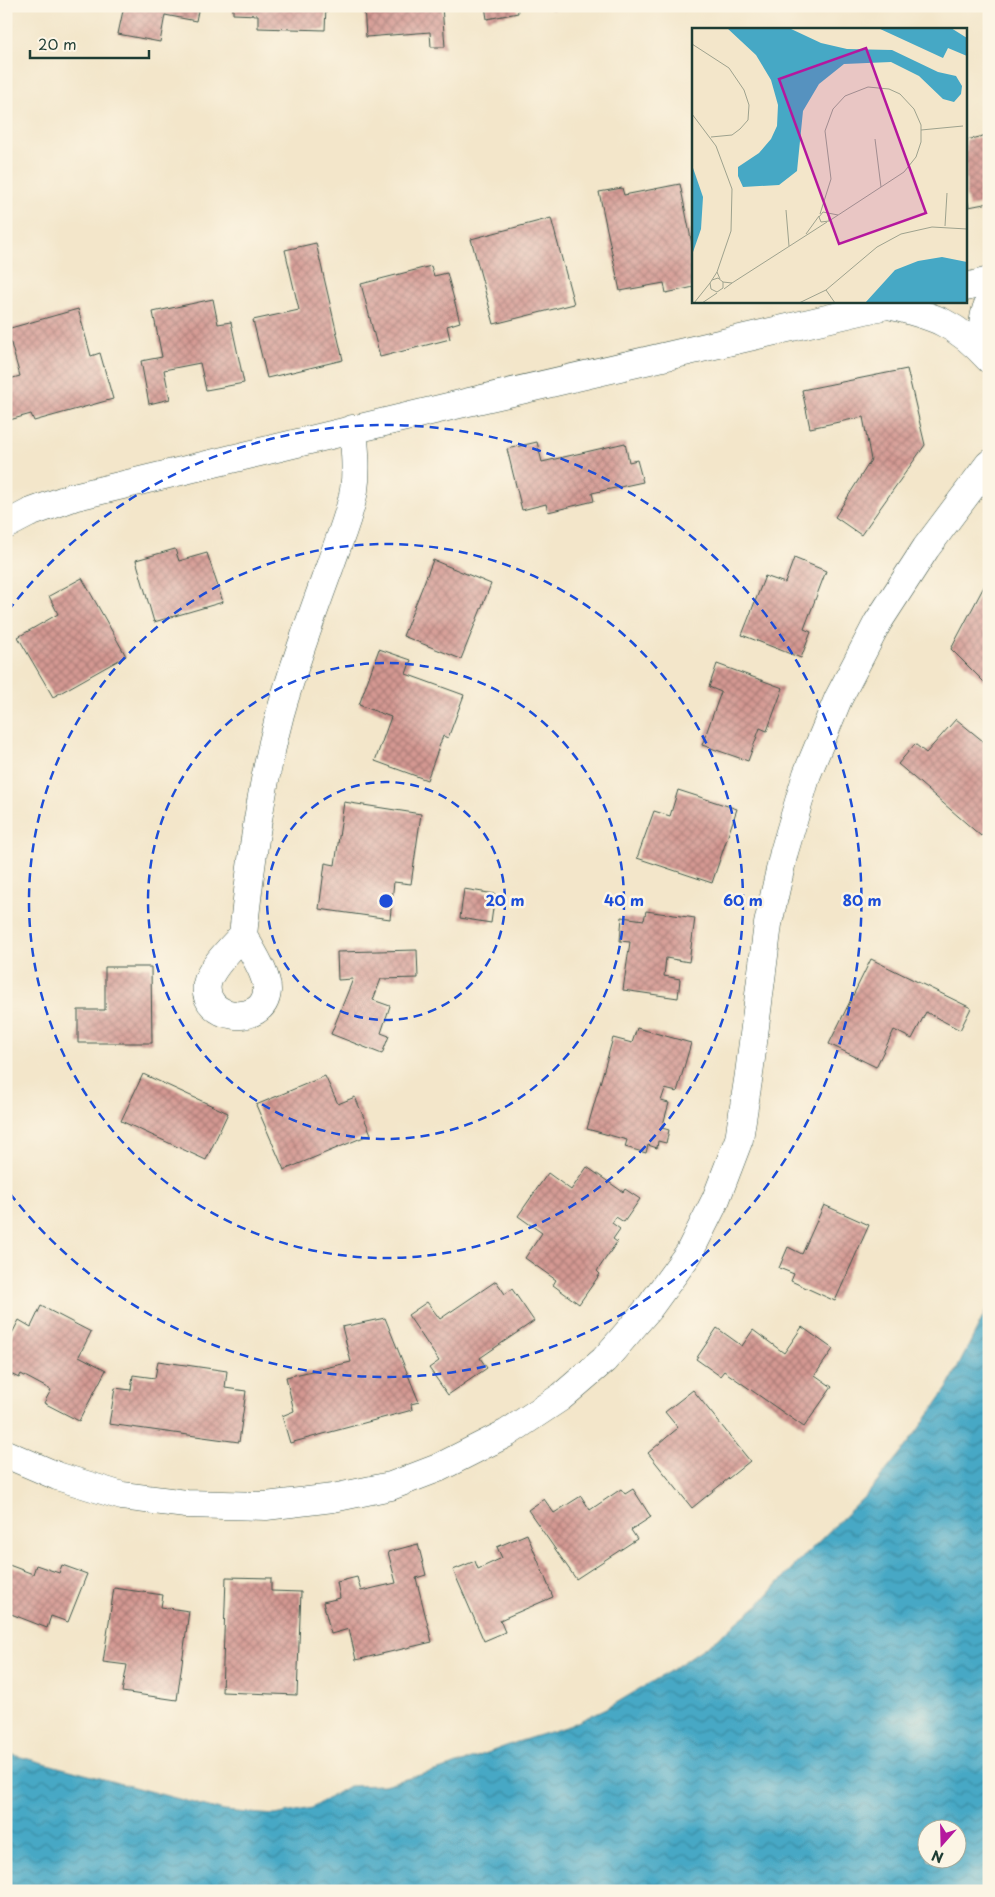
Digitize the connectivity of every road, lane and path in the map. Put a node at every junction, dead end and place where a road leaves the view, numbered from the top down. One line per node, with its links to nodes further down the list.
1 (989, 281): 2 (street)
2 (968, 286)
3 (989, 302): 5 (street)
4 (896, 303): 5 (street); 6 (street)
5 (989, 358)
6 (353, 430): 8 (street); 9 (street)
7 (989, 464): 10 (street)
8 (6, 525)
9 (244, 935)
10 (6, 1454)

